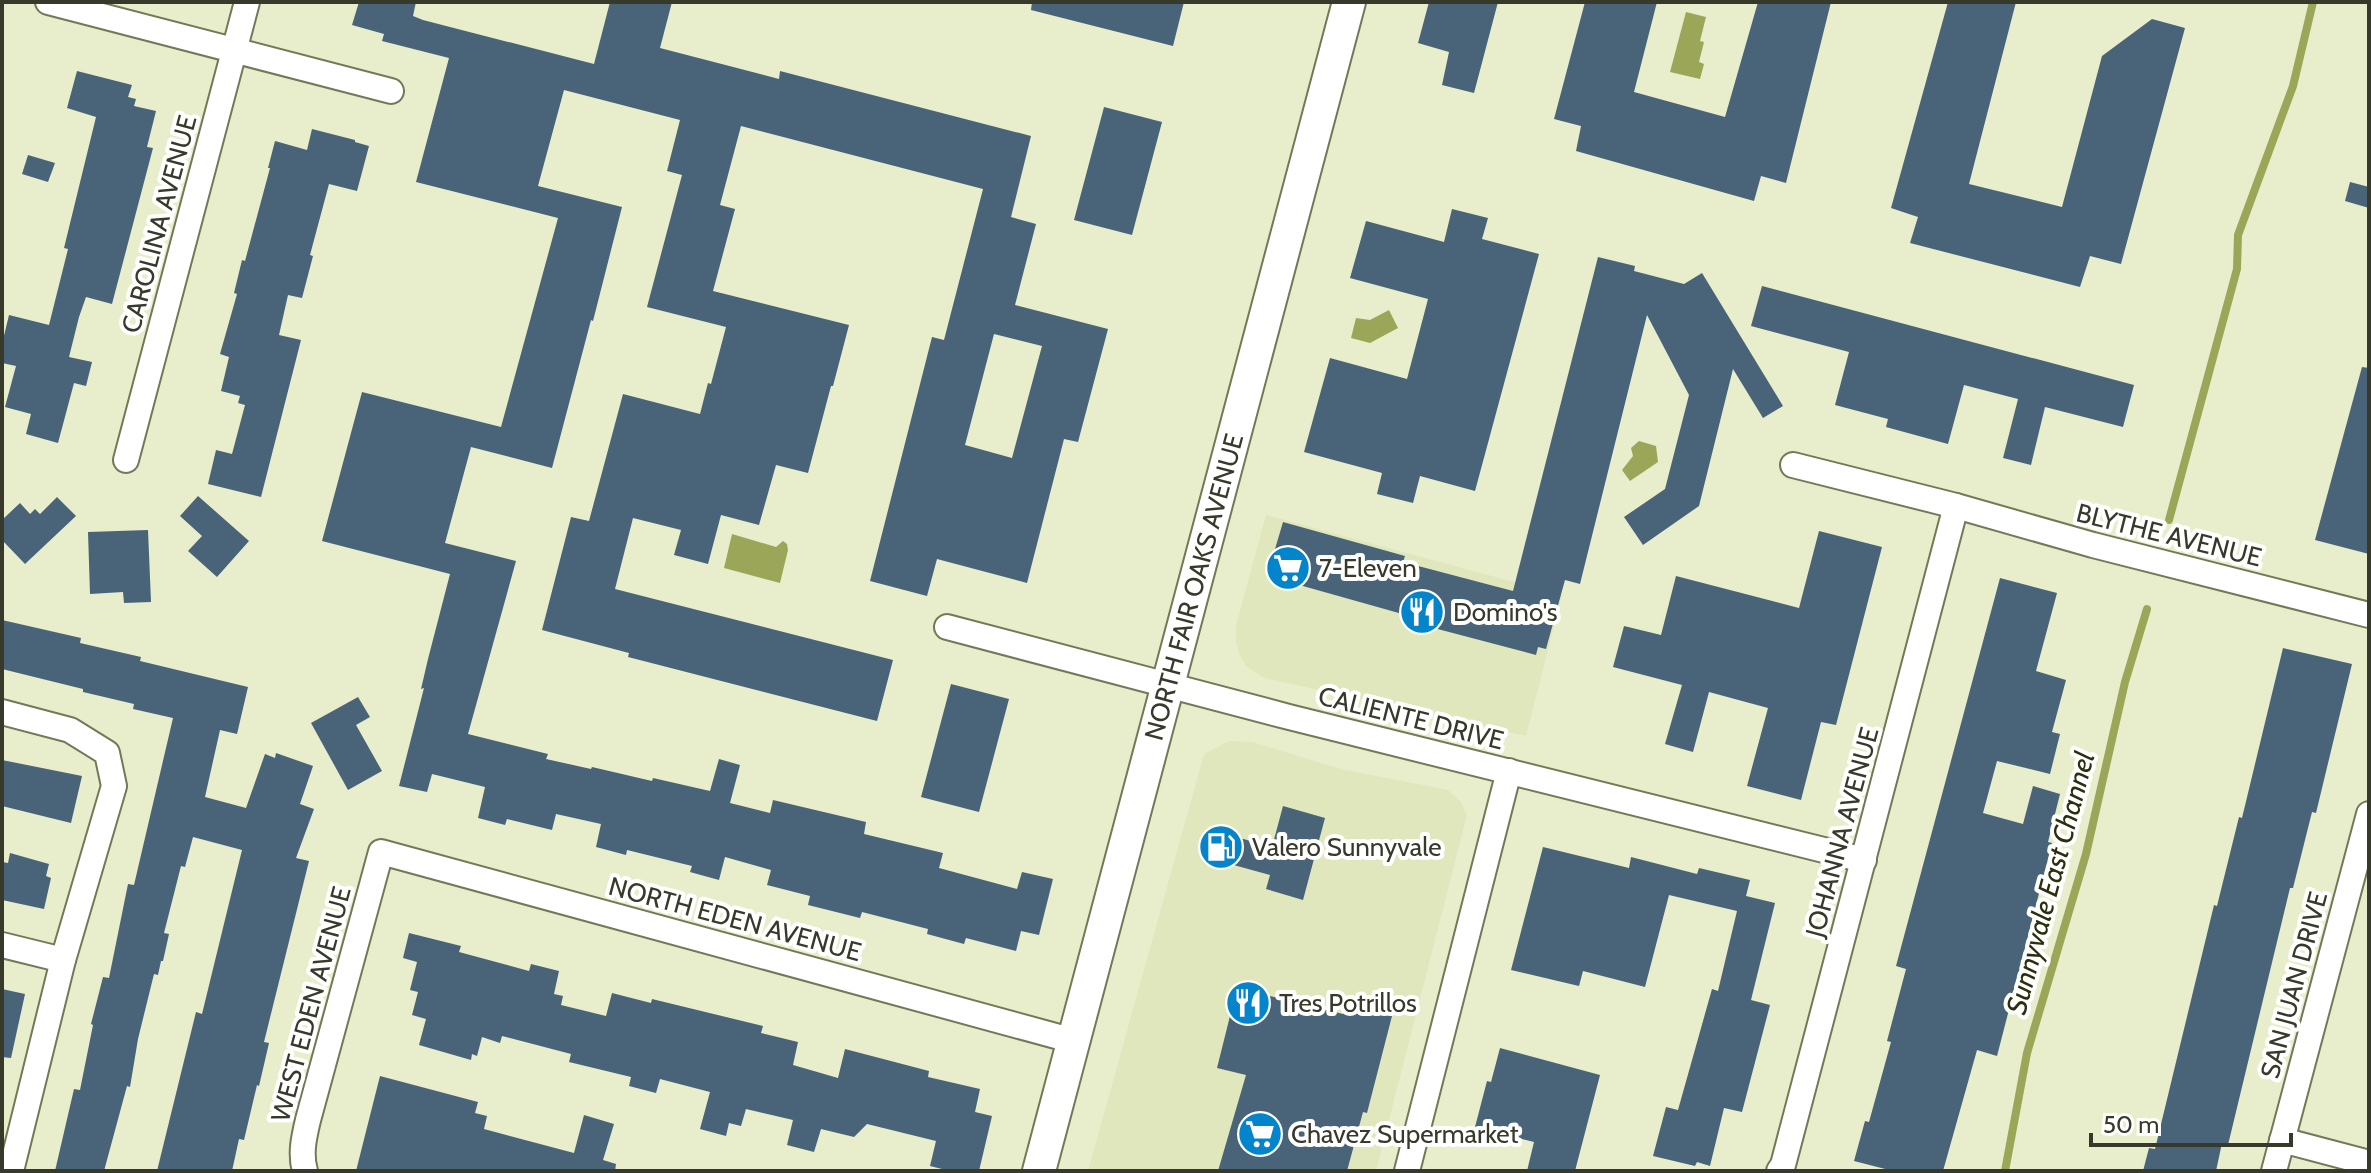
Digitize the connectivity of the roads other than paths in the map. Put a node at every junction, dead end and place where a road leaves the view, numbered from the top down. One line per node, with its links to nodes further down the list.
1 (48, 2): 4 (street)
2 (247, 2): 4 (street, CAROLINA AVENUE)
3 (1349, 2): 11 (main road, NORTH FAIR OAKS AVENUE)
4 (234, 50): 5 (street); 6 (street, CAROLINA AVENUE)
5 (391, 91)
6 (126, 460)
7 (1793, 465): 8 (street, BLYTHE AVENUE)
8 (1956, 506): 9 (street, BLYTHE AVENUE); 16 (street, JOHANNA AVENUE)
9 (2369, 615)
10 (947, 627): 11 (street, CALIENTE DRIVE)
11 (1169, 684): 13 (street, CALIENTE DRIVE); 19 (main road, NORTH FAIR OAKS AVENUE)
12 (2, 712): 18 (street)
13 (1509, 771): 16 (street, CALIENTE DRIVE); 25 (street)
14 (2369, 814): 20 (street, SAN JUAN DRIVE)
15 (381, 852): 19 (street, NORTH EDEN AVENUE); 23 (street, WEST EDEN AVENUE)
16 (1864, 860): 26 (street, JOHANNA AVENUE)
17 (2, 945): 18 (street)
18 (63, 960): 22 (street)
19 (1074, 1041): 24 (main road, NORTH FAIR OAKS AVENUE)
20 (2282, 1140): 21 (street); 27 (street, SAN JUAN DRIVE)
21 (2369, 1163)
22 (11, 1171)
23 (305, 1171)
24 (1039, 1171)
25 (1407, 1171)
26 (1779, 1171)
27 (2274, 1171)

